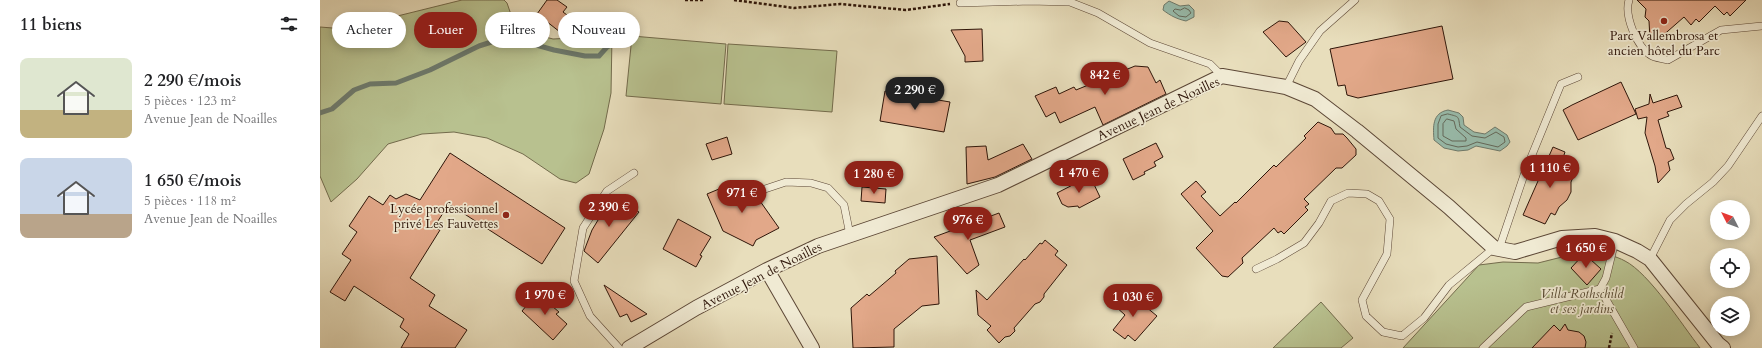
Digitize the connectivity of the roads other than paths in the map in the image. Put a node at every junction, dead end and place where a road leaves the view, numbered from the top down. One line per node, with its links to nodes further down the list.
1 (1355, 0): 7 (lane)
2 (1628, 0): 4 (lane)
3 (960, 3): 5 (lane)
4 (1762, 26)
5 (1222, 76): 7 (street, Avenue Jean de Noailles); 11 (street, Avenue Jean de Noailles)
6 (1578, 77): 13 (lane)
7 (1286, 87): 13 (street, Avenue Jean de Noailles)
8 (1762, 116): 14 (lane)
9 (634, 173): 18 (lane)
10 (765, 190): 11 (lane)
11 (850, 235): 16 (street, Avenue Jean de Noailles)
12 (1615, 241): 13 (street); 14 (street); 17 (lane)
13 (1496, 249): 15 (lane)
14 (1650, 259): 23 (street)
15 (1256, 269)
16 (767, 270): 19 (street, Avenue Jean de Noailles); 20 (street)
17 (1600, 289): 21 (lane); 22 (lane)
18 (619, 348)
19 (629, 348)
20 (812, 348)
21 (1483, 348)
22 (1634, 348)
23 (1723, 348)

